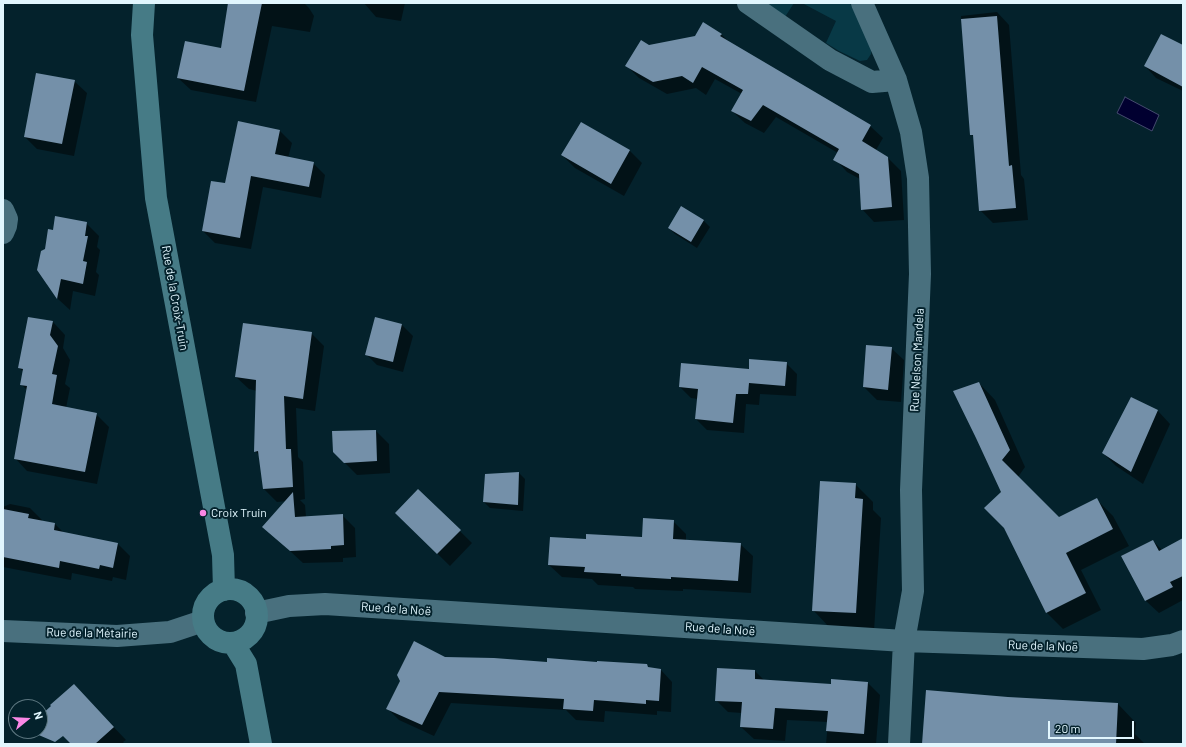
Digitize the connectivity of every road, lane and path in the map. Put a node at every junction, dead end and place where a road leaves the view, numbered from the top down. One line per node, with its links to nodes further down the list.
1 (144, 3): 7 (main road, Rue de la Croix-Truin)
2 (748, 3): 4 (street)
3 (862, 3): 4 (street, Rue Nelson Mandela)
4 (896, 80): 11 (street, Rue Nelson Mandela)
5 (3, 210): 6 (street)
6 (3, 233)
7 (224, 590): 8 (main road); 9 (main road)
8 (256, 613): 11 (street, Rue de la Noë); 13 (main road)
9 (203, 621): 10 (street, Rue de la Métairie); 13 (main road)
10 (3, 631)
11 (904, 641): 12 (street, Rue de la Noë); 15 (street, Rue Nelson Mandela)
12 (1183, 641)
13 (233, 643): 14 (main road)
14 (261, 744)
15 (899, 744)

